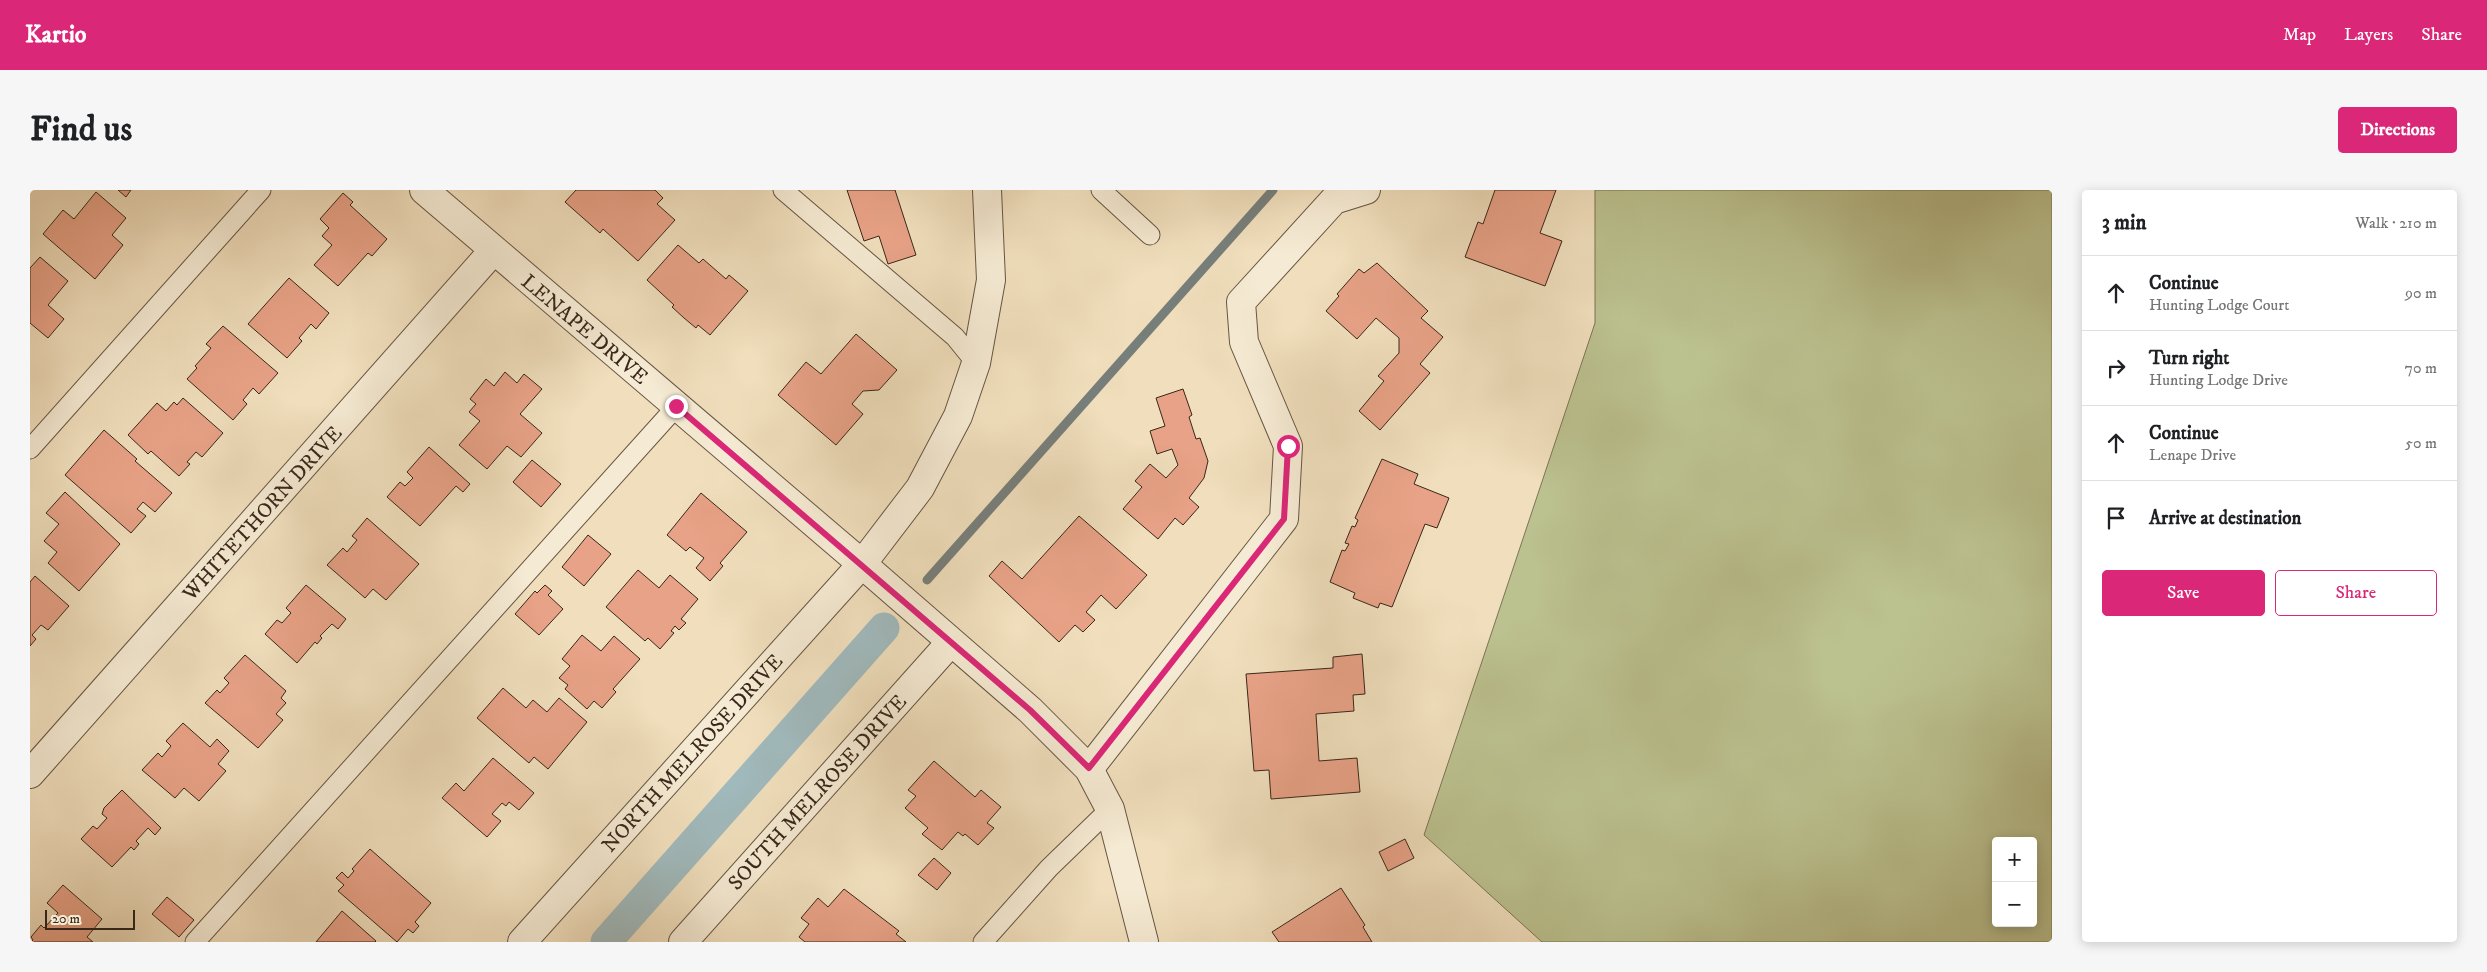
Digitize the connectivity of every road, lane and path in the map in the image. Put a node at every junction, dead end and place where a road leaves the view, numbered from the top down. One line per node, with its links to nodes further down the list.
1 (262, 190): 11 (lane)
2 (424, 190): 8 (street, LENAPE DRIVE)
3 (783, 190): 9 (lane)
4 (987, 190): 9 (street, NORTH MELROSE DRIVE)
5 (1101, 190): 7 (lane)
6 (1366, 190): 14 (street)
7 (1150, 234)
8 (493, 251): 10 (street, LENAPE DRIVE); 15 (street, WHITETHORN DRIVE)
9 (976, 364): 12 (street, NORTH MELROSE DRIVE)
10 (676, 406): 12 (street, LENAPE DRIVE); 17 (lane)
11 (30, 448)
12 (862, 564): 13 (street, LENAPE DRIVE); 18 (street, NORTH MELROSE DRIVE)
13 (950, 643): 14 (street, LENAPE DRIVE); 19 (street, SOUTH MELROSE DRIVE)
14 (1089, 768): 16 (street, LENAPE DRIVE)
15 (30, 774)
16 (1110, 810): 20 (lane); 21 (street, LENAPE DRIVE)
17 (195, 942)
18 (522, 942)
19 (684, 942)
20 (983, 942)
21 (1144, 942)

